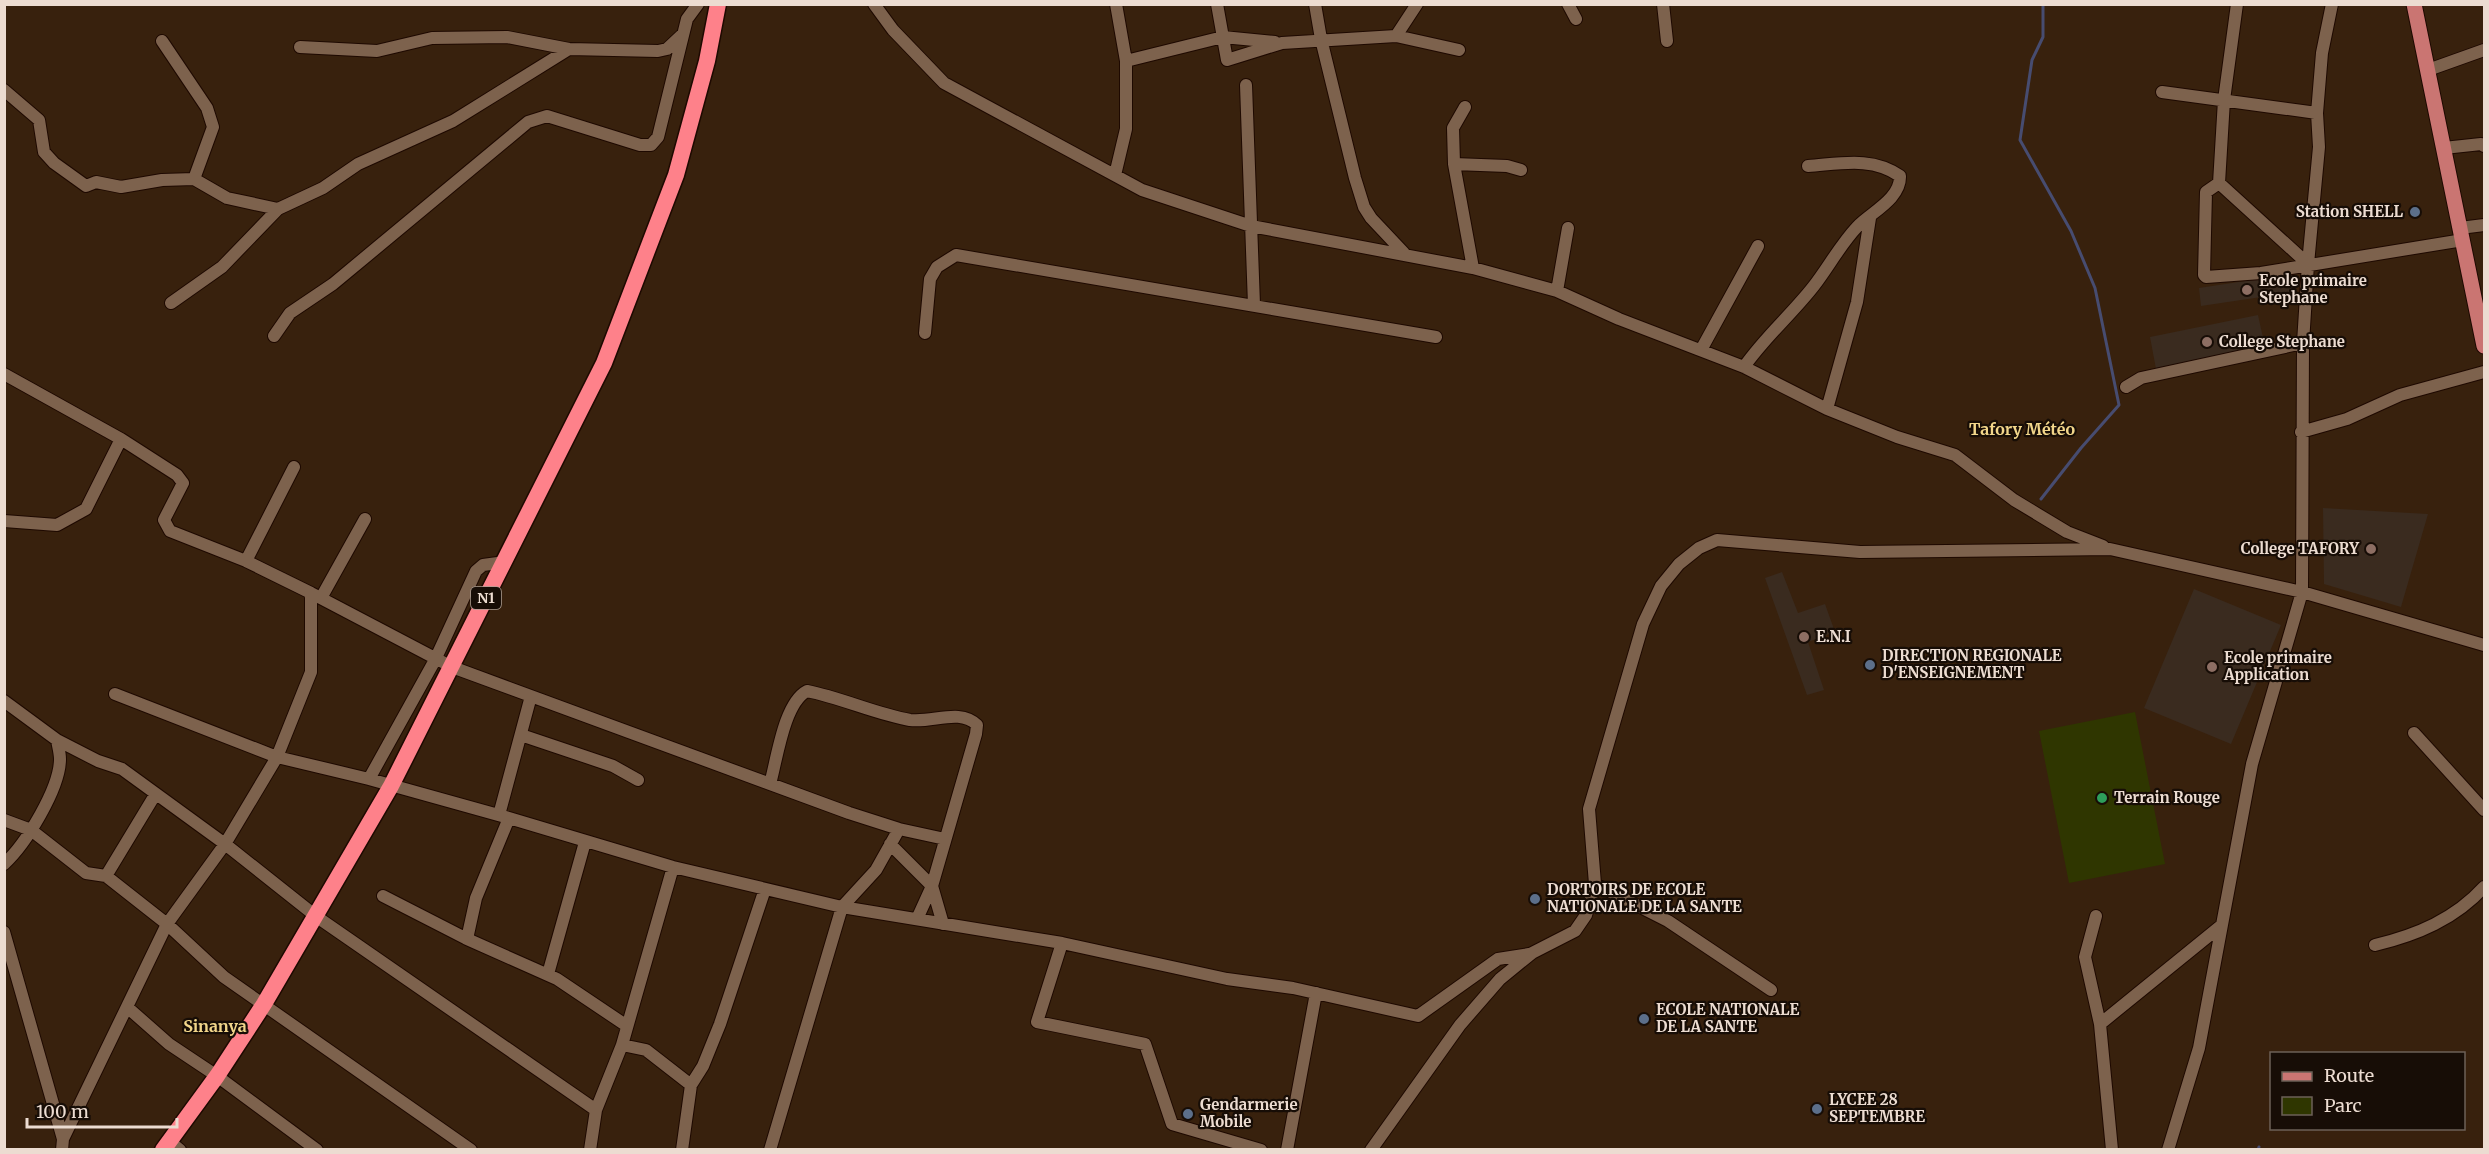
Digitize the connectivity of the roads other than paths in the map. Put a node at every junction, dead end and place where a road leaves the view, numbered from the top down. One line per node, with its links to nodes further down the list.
1 (698, 4): 14 (street)
2 (718, 4): 74 (highway, N1)
3 (874, 4): 40 (street)
4 (1116, 4): 27 (street)
5 (1217, 4): 16 (street)
6 (1315, 4): 17 (street)
7 (1417, 4): 15 (street)
8 (1568, 4): 13 (street)
9 (1663, 4): 19 (street)
10 (2236, 4): 32 (street)
11 (2332, 4): 34 (street)
12 (2414, 4): 28 (main road)
13 (1575, 19)
14 (684, 33): 23 (street); 26 (street)
15 (1396, 36): 17 (street); 24 (street)
16 (1223, 37): 20 (street); 20 (street); 27 (street)
17 (1321, 39): 20 (street); 50 (street)
18 (162, 41): 41 (street)
19 (1667, 41)
20 (1282, 43)
21 (300, 47): 22 (street)
22 (569, 49): 23 (street); 43 (street)
23 (667, 49): 26 (street)
24 (1460, 50)
25 (2484, 50): 28 (street)
26 (678, 56): 57 (street)
27 (1126, 61): 40 (street)
28 (2428, 70): 36 (main road)
29 (1246, 85): 46 (street)
30 (4, 90): 41 (street)
31 (2162, 92): 32 (street)
32 (2224, 100): 34 (street); 42 (street)
33 (1465, 107): 37 (street)
34 (2317, 113): 51 (street)
35 (2484, 146): 36 (street)
36 (2444, 148): 48 (main road)
37 (1454, 164): 39 (street); 52 (street)
38 (1808, 166): 44 (street)
39 (1521, 170)
40 (1115, 175): 46 (street)
41 (194, 178): 43 (street)
42 (2219, 183): 51 (street); 51 (street)
43 (278, 209): 54 (street)
44 (1870, 218): 62 (street); 66 (street)
45 (2484, 225): 48 (street)
46 (1251, 226): 50 (street); 55 (street)
47 (1568, 228): 53 (street)
48 (2461, 234): 51 (street); 60 (main road)
49 (1758, 246): 61 (street)
50 (1404, 254): 52 (street)
51 (2308, 264): 59 (street)
52 (1473, 267): 53 (street)
53 (1557, 291): 61 (street)
54 (171, 303)
55 (1254, 305): 56 (street); 58 (street)
56 (925, 333)
57 (274, 336)
58 (1436, 337)
59 (2303, 343): 65 (street); 67 (street)
60 (2484, 346)
61 (1701, 350): 62 (street)
62 (1744, 367): 66 (street)
63 (2484, 372): 67 (street)
64 (4, 374): 68 (street)
65 (2126, 387)
66 (1827, 409): 72 (street)
67 (2301, 432): 75 (street)
68 (121, 439): 71 (street); 73 (street)
69 (294, 467): 73 (street)
70 (365, 519): 76 (street)
71 (4, 521)
72 (2110, 549): 75 (street); 104 (street)
73 (246, 561): 76 (street)
74 (505, 562): 78 (street); 79 (highway, N1)
75 (2302, 592): 77 (street); 115 (street)
76 (316, 595): 78 (street); 86 (street)
77 (2484, 645)
78 (435, 660): 79 (street); 87 (street)
79 (452, 667): 81 (street); 90 (highway, N1)
80 (115, 694): 86 (street)
81 (531, 696): 84 (street); 89 (street)
82 (4, 701): 85 (street)
83 (2414, 733): 92 (street)
84 (521, 735): 88 (street); 93 (street)
85 (57, 740): 91 (street); 96 (street)
86 (276, 757): 87 (street); 99 (street)
87 (369, 779): 90 (street)
88 (638, 780)
89 (770, 784): 95 (street); 97 (street)
90 (392, 786): 93 (street); 111 (highway, N1)
91 (155, 795): 99 (street); 103 (street)
92 (2484, 810)
93 (504, 817): 98 (street); 117 (street)
94 (4, 820): 96 (street)
95 (899, 829): 97 (street); 100 (street)
96 (31, 830): 101 (street); 103 (street)
97 (945, 838): 105 (street)
98 (585, 842): 102 (street); 121 (street)
99 (225, 844): 111 (street); 113 (street)
100 (890, 844): 105 (street); 109 (street)
101 (4, 864)
102 (673, 867): 107 (street); 127 (street)
103 (106, 876): 113 (street)
104 (1594, 884): 120 (street); 122 (street)
105 (932, 885): 112 (street); 114 (street)
106 (2484, 887): 119 (street)
107 (765, 889): 109 (street); 130 (street)
108 (383, 896): 117 (street)
109 (842, 907): 112 (street); 138 (street)
110 (2097, 916): 126 (street)
111 (316, 917): 124 (highway, N1); 131 (street)
112 (917, 919): 114 (street)
113 (167, 924): 124 (street); 125 (street)
114 (943, 924): 118 (street)
115 (2222, 925): 126 (street); 143 (street)
116 (4, 932): 132 (street)
117 (466, 939): 121 (street)
118 (1062, 943): 123 (street); 139 (street)
119 (2375, 945)
120 (1532, 953): 123 (street); 141 (street)
121 (548, 974): 127 (street)
122 (1770, 990)
123 (1316, 993): 140 (street)
124 (264, 1004): 129 (highway, N1); 135 (street)
125 (127, 1007): 129 (street); 132 (street)
126 (2100, 1024): 142 (street)
127 (627, 1026): 128 (street)
128 (622, 1045): 130 (street); 131 (street)
129 (217, 1076): 133 (highway, N1); 134 (street)
130 (691, 1085): 137 (street)
131 (596, 1110): 136 (street)
132 (63, 1144)
133 (171, 1147)
134 (317, 1149)
135 (471, 1149)
136 (590, 1149)
137 (682, 1149)
138 (770, 1149)
139 (1261, 1149)
140 (1287, 1149)
141 (1371, 1149)
142 (2112, 1149)
143 (2168, 1149)

